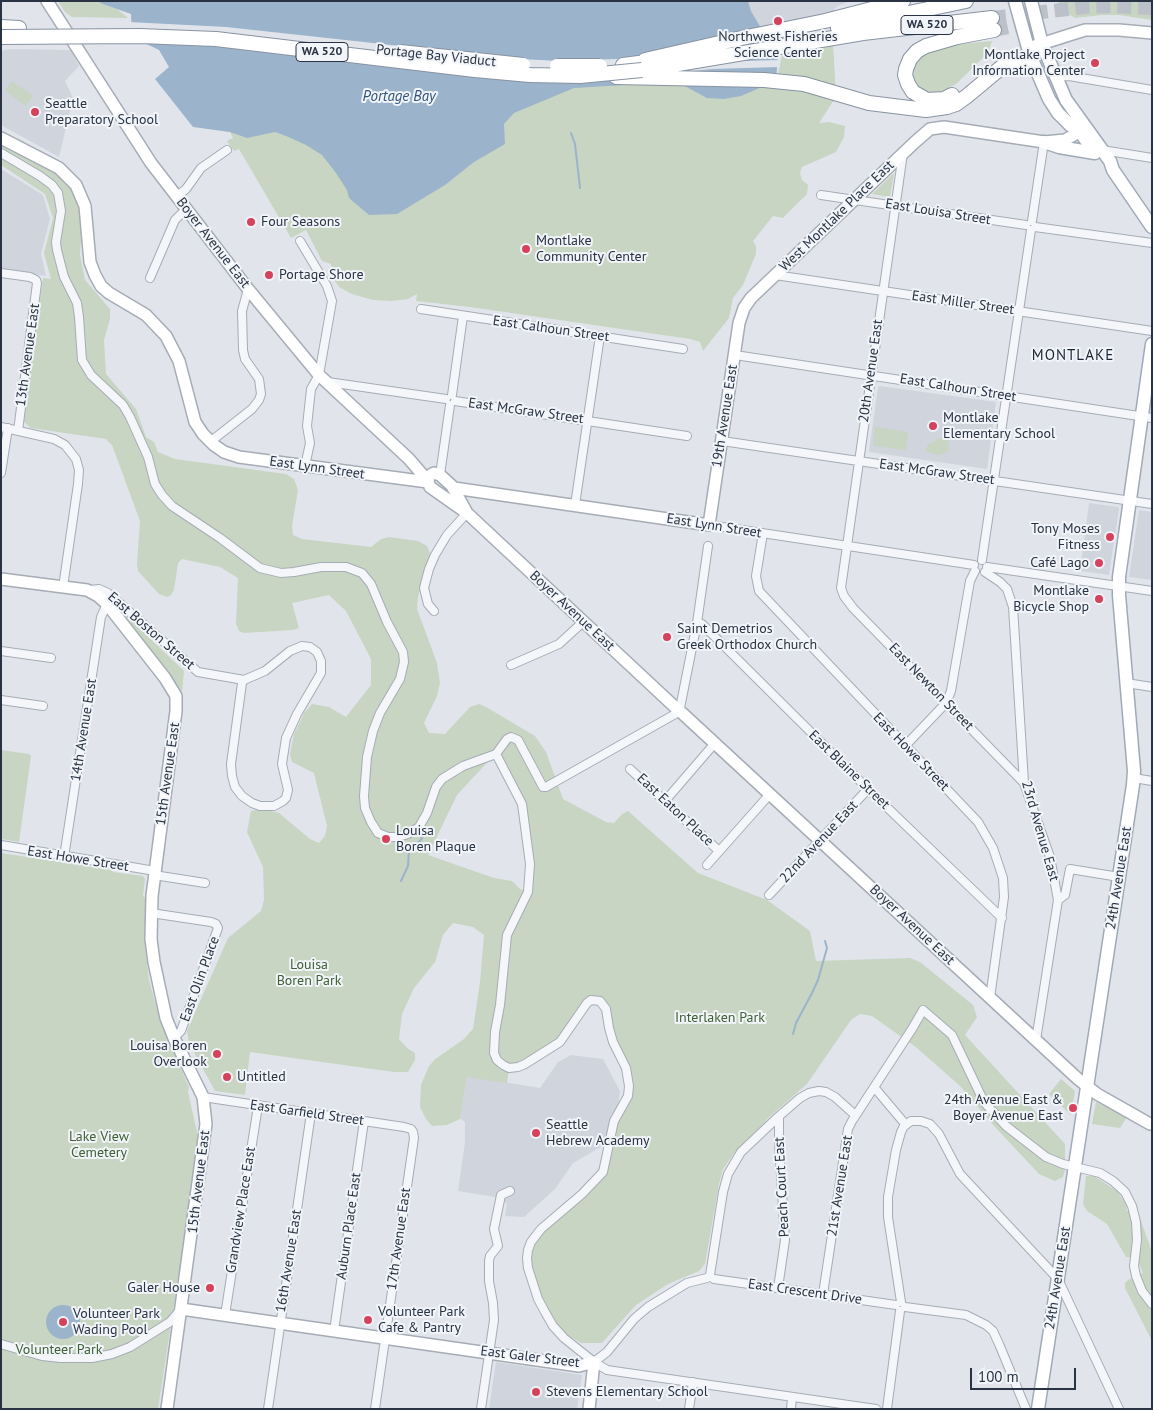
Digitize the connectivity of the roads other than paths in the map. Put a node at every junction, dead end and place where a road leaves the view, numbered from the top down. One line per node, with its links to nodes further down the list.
1 (48, 1): 25 (street, Boyer Avenue East)
2 (902, 1): 6 (highway)
3 (966, 1): 6 (highway, WA 520)
4 (1015, 1): 12 (main road)
5 (1031, 1): 11 (main road)
6 (856, 24): 7 (highway, Portage Bay Viaduct / WA 520, bridge); 12 (highway, WA 520); 13 (highway, WA 520, bridge)
7 (1, 27)
8 (1152, 33): 11 (street)
9 (1, 38): 13 (highway, WA 520, bridge)
10 (1152, 40): 11 (street)
11 (1043, 48): 12 (street); 14 (main road)
12 (1029, 52): 13 (highway, bridge); 16 (main road)
13 (580, 76)
14 (1054, 77): 15 (street); 16 (main road)
15 (1152, 90)
16 (1083, 130): 18 (street); 20 (main road)
17 (1, 138): 57 (street)
18 (1044, 142): 20 (main road); 22 (street, West Montlake Place East); 29 (street)
19 (227, 150): 25 (street)
20 (1098, 151): 23 (street); 30 (main road)
21 (1, 153): 102 (street)
22 (903, 153): 26 (street, West Montlake Place East); 27 (street, 20th Avenue East)
23 (1152, 158)
24 (821, 195): 26 (street, East Louisa Street)
25 (177, 196): 28 (street, Boyer Avenue East)
26 (854, 199): 27 (street, East Louisa Street); 34 (street, West Montlake Place East)
27 (895, 205): 29 (street, East Louisa Street); 37 (street, 20th Avenue East)
28 (186, 209): 35 (street); 36 (street, Boyer Avenue East)
29 (1031, 226): 32 (street, East Louisa Street); 40 (street)
30 (1152, 227)
31 (300, 241): 48 (street)
32 (1152, 243)
33 (1, 273): 54 (street, 13th Avenue East)
34 (775, 275): 37 (street, East Miller Street); 38 (street, West Montlake Place East)
35 (150, 278)
36 (248, 289): 48 (street, Boyer Avenue East); 57 (street)
37 (882, 291): 40 (street, East Miller Street); 47 (street, 20th Avenue East)
38 (744, 308): 46 (street, 19th Avenue East)
39 (420, 309): 41 (street, East Calhoun Street)
40 (1018, 311): 42 (street, East Miller Street); 49 (street)
41 (463, 316): 43 (street, East Calhoun Street); 50 (street)
42 (1152, 331)
43 (600, 336): 45 (street, East Calhoun Street); 52 (street)
44 (1152, 344): 51 (main road, 24th Avenue East)
45 (682, 349)
46 (735, 354): 47 (street, East Calhoun Street); 56 (street, 19th Avenue East)
47 (870, 374): 49 (street, East Calhoun Street); 59 (street, 20th Avenue East)
48 (322, 379): 50 (street, East McGraw Street); 58 (street, Boyer Avenue East); 60 (street)
49 (1006, 395): 51 (street, East Calhoun Street); 64 (street)
50 (451, 400): 52 (street, East McGraw Street); 62 (street)
51 (1147, 417): 68 (main road, 24th Avenue East)
52 (586, 420): 55 (street, East McGraw Street); 70 (street)
53 (5, 428): 54 (street); 61 (street)
54 (18, 431): 81 (street)
55 (686, 436)
56 (722, 441): 59 (street, East McGraw Street); 72 (street, 19th Avenue East)
57 (210, 442): 60 (street, East Lynn Street)
58 (409, 459): 62 (street, Boyer Avenue East); 63 (street); 65 (street, Boyer Avenue East)
59 (858, 460): 64 (street, East McGraw Street); 74 (street, 20th Avenue East)
60 (305, 466): 63 (street, East Lynn Street)
61 (1, 473)
62 (439, 475): 65 (street); 66 (street, Boyer Avenue East)
63 (390, 478): 65 (street, East Lynn Street)
64 (993, 480): 68 (street, East McGraw Street); 76 (street)
65 (428, 482): 67 (street, Boyer Avenue East)
66 (454, 488): 67 (street); 70 (street, East Lynn Street); 71 (street, Boyer Avenue East)
67 (446, 499): 71 (street, Boyer Avenue East)
68 (1129, 500): 69 (street, East McGraw Street); 80 (main road, 24th Avenue East)
69 (1152, 504)
70 (575, 505): 72 (street, East Lynn Street)
71 (467, 513): 86 (street); 87 (street, Boyer Avenue East)
72 (709, 525): 73 (street, East Lynn Street)
73 (763, 534): 74 (street, East Lynn Street); 101 (street, East Howe Street)
74 (847, 545): 77 (street, East Lynn Street); 82 (street, 20th Avenue East)
75 (708, 546): 88 (street)
76 (982, 560): 77 (street); 78 (street)
77 (975, 568): 78 (street); 97 (street)
78 (986, 570): 80 (street); 106 (street, 23rd Avenue East)
79 (1, 579): 81 (street, East Boston Street)
80 (1119, 586): 84 (street); 93 (main road, 24th Avenue East)
81 (63, 587): 83 (street, East Boston Street)
82 (841, 588): 97 (street, East Newton Street)
83 (87, 590): 85 (street, East Boston Street); 92 (street, East Boston Street)
84 (1152, 591)
85 (107, 604): 95 (street, East Boston Street); 113 (street, 14th Avenue East)
86 (434, 611)
87 (583, 622): 91 (street); 99 (street, Boyer Avenue East)
88 (697, 623): 99 (street); 107 (street, East Blaine Street)
89 (1, 651): 90 (street)
90 (51, 658)
91 (511, 665)
92 (244, 680): 92 (street)
93 (1126, 684): 94 (street); 104 (main road, 24th Avenue East)
94 (1152, 687)
95 (176, 696): 115 (street, 15th Avenue East)
96 (1, 700): 98 (street)
97 (946, 703): 101 (street); 106 (street, East Newton Street)
98 (43, 706)
99 (679, 711): 100 (street, Boyer Avenue East); 102 (street)
100 (716, 743): 108 (street, Boyer Avenue East); 109 (street)
101 (906, 746): 121 (street, East Howe Street)
102 (496, 754): 151 (street)
103 (630, 769): 109 (street, East Eaton Place)
104 (1134, 778): 105 (street); 116 (main road, 24th Avenue East)
105 (1152, 781)
106 (1024, 783): 119 (street, 23rd Avenue East)
107 (868, 789): 110 (street, 22nd Avenue East); 121 (street, East Blaine Street)
108 (770, 794): 110 (street, Boyer Avenue East); 112 (street)
109 (665, 801): 112 (street, East Eaton Place)
110 (820, 840): 118 (street, 22nd Avenue East); 122 (street, Boyer Avenue East)
111 (1, 845): 113 (street, East Howe Street)
112 (719, 851): 114 (street)
113 (64, 857): 115 (street, East Howe Street)
114 (707, 865)
115 (154, 873): 117 (street, East Howe Street); 120 (street, 15th Avenue East)
116 (1120, 877): 119 (street); 126 (main road, 24th Avenue East)
117 (205, 883)
118 (770, 895)
119 (1058, 900): 124 (street, 23rd Avenue East)
120 (151, 913): 123 (street, 15th Avenue East); 123 (street, East Olin Place)
121 (1002, 918): 122 (street, East Howe Street)
122 (990, 998): 124 (street, Boyer Avenue East)
123 (174, 1038): 127 (street, 15th Avenue East)
124 (1036, 1040): 126 (street, Boyer Avenue East)
125 (874, 1087): 130 (street, 21st Avenue East); 133 (street); 136 (street, 21st Avenue East)
126 (1088, 1088): 134 (street, Boyer Avenue East); 136 (main road, 24th Avenue East)
127 (203, 1097): 128 (street, East Garfield Street); 144 (street, 15th Avenue East)
128 (258, 1106): 129 (street, East Garfield Street); 145 (street, Grandview Place East)
129 (312, 1113): 132 (street, East Garfield Street); 146 (street, 16th Avenue East)
130 (855, 1115): 131 (street); 141 (street, 21st Avenue East)
131 (779, 1117): 138 (street); 140 (street, Peach Court East)
132 (364, 1121): 135 (street, East Garfield Street); 147 (street, Auburn Place East)
133 (906, 1125): 139 (street); 143 (street)
134 (1151, 1126)
135 (411, 1129): 148 (street, 17th Avenue East)
136 (1075, 1167): 139 (main road, 24th Avenue East); 142 (street)
137 (510, 1191): 150 (street)
138 (710, 1277): 140 (street, East Crescent Drive); 151 (street, East Crescent Drive)
139 (1058, 1279): 164 (main road, 24th Avenue East); 165 (street)
140 (778, 1288): 141 (street, East Crescent Drive)
141 (824, 1294): 143 (street, East Crescent Drive)
142 (1152, 1304)
143 (900, 1306): 162 (street); 163 (street, East Crescent Drive)
144 (182, 1308): 145 (street, East Galer Street); 149 (street); 154 (street, 15th Avenue East)
145 (225, 1315): 146 (street, East Galer Street)
146 (280, 1323): 147 (street, East Galer Street); 155 (street, 16th Avenue East)
147 (334, 1330): 148 (street, East Galer Street)
148 (385, 1338): 150 (street, East Galer Street); 156 (street, 17th Avenue East)
149 (1, 1344)
150 (489, 1353): 151 (street, East Galer Street); 157 (street)
151 (594, 1362): 152 (street, East Galer Street); 158 (street)
152 (692, 1382): 153 (street, East Galer Street); 159 (street)
153 (792, 1397): 160 (street); 161 (street, East Galer Street)
154 (167, 1409)
155 (268, 1409)
156 (375, 1409)
157 (481, 1409)
158 (589, 1409)
159 (689, 1409)
160 (790, 1409)
161 (876, 1409)
162 (887, 1409)
163 (1026, 1409)
164 (1038, 1409)
165 (1119, 1409)

